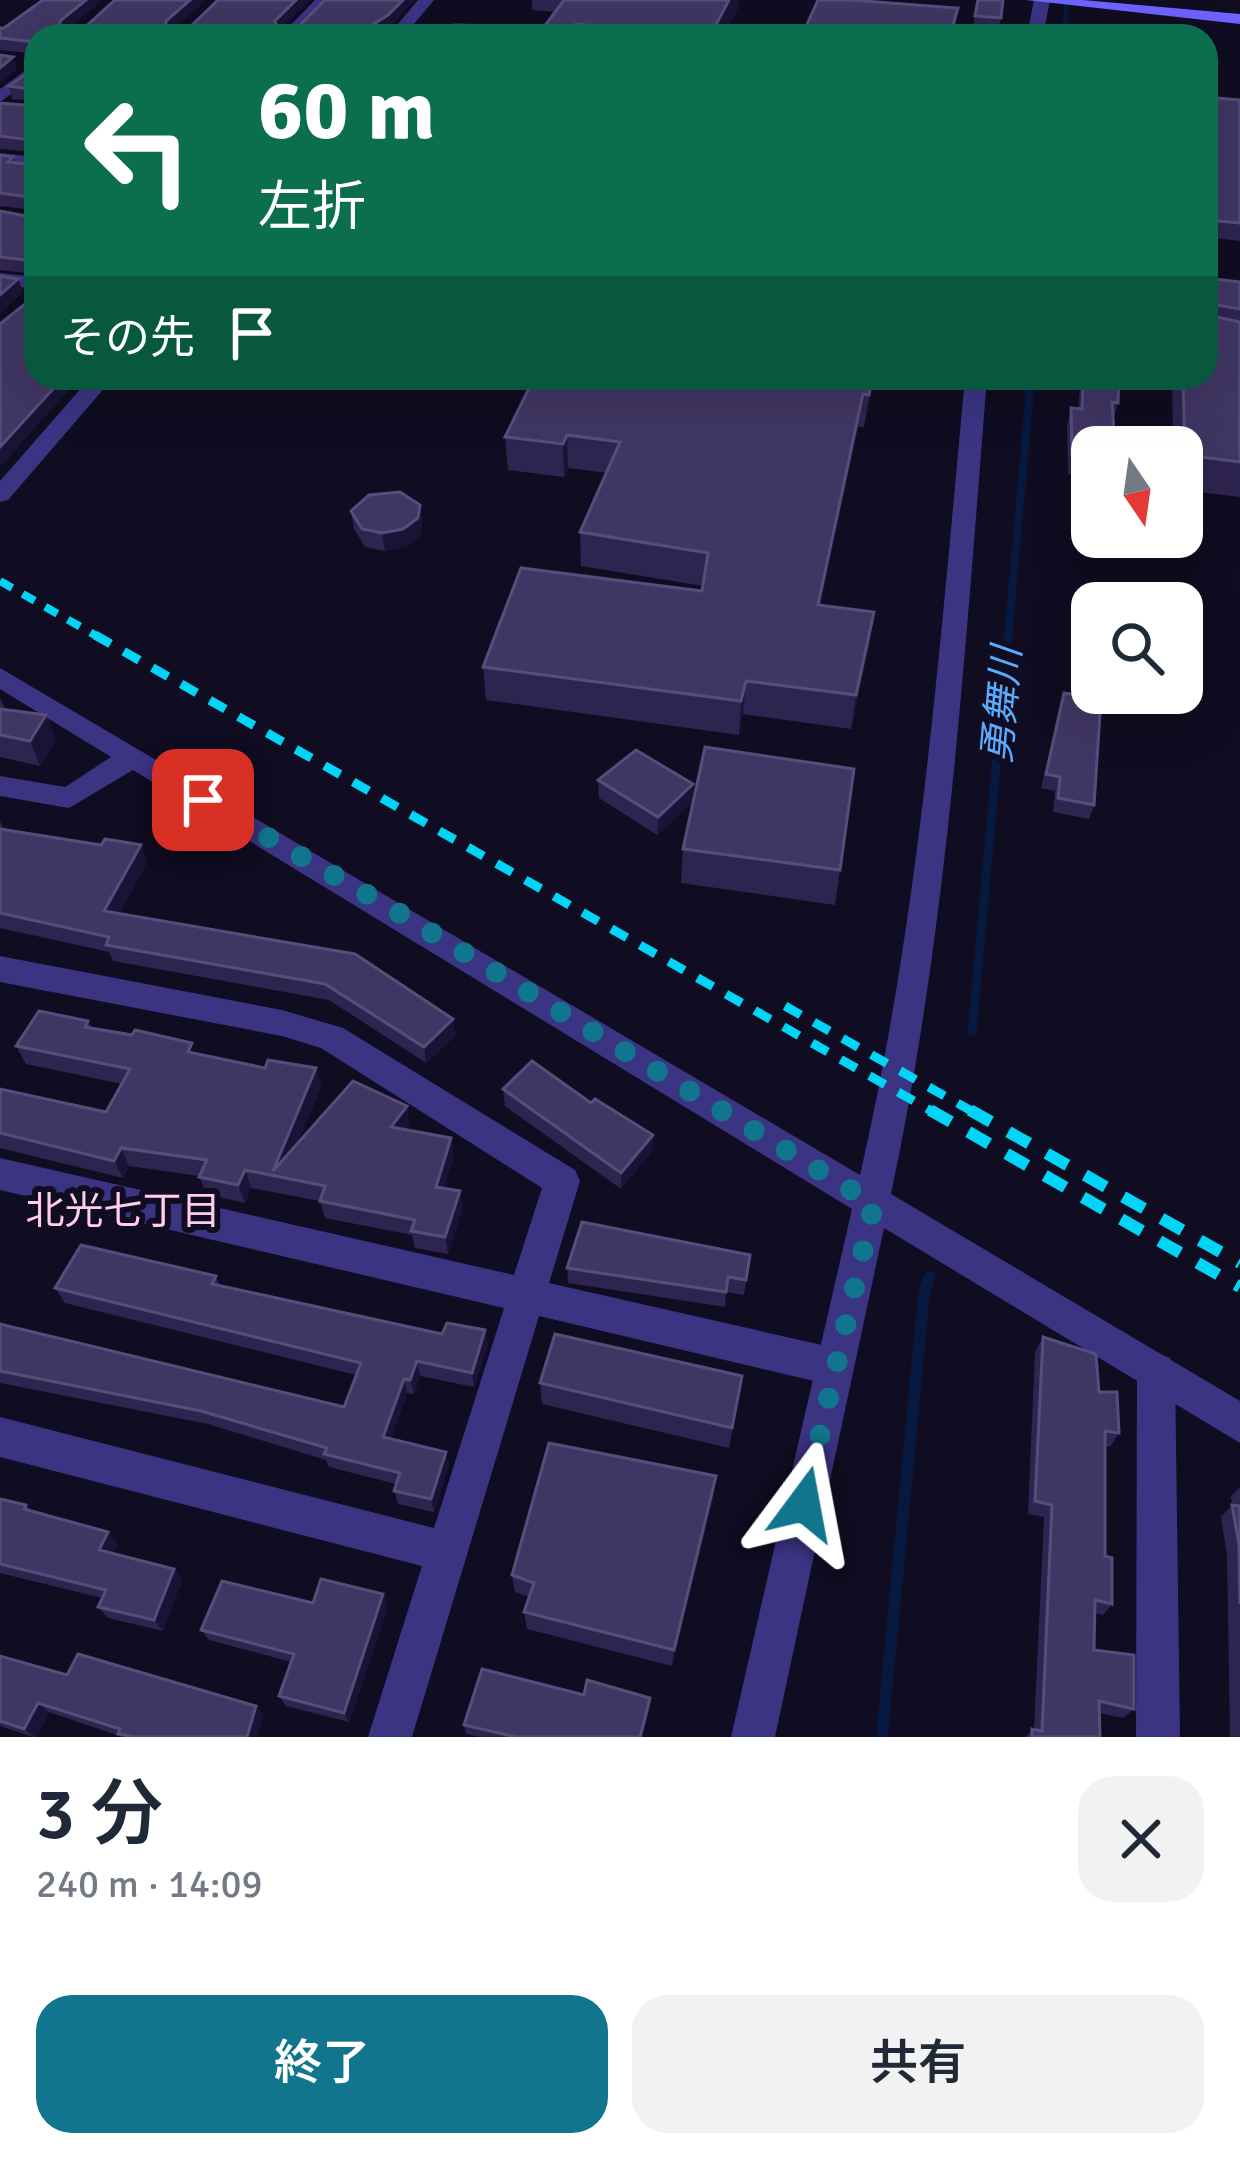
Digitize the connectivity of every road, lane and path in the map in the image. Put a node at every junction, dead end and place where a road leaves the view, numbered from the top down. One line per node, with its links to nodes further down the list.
1 (324, 0): 5 (street)
2 (426, 0): 6 (street)
3 (1036, 8): 4 (main road)
4 (1240, 19)
5 (300, 24)
6 (406, 24)
7 (24, 70): 8 (street)
8 (0, 97)
9 (92, 390): 11 (street)
10 (975, 390): 17 (street)
11 (0, 495)
12 (0, 677): 13 (street)
13 (132, 757): 14 (street); 17 (street)
14 (0, 786)
15 (0, 969): 18 (street)
16 (0, 1174): 18 (street)
17 (874, 1204): 19 (street); 20 (street)
18 (526, 1298): 19 (street); 23 (street)
19 (835, 1367): 25 (street)
20 (1156, 1371): 21 (street); 26 (street)
21 (1240, 1423)
22 (0, 1438): 23 (street)
23 (447, 1552): 24 (street)
24 (390, 1737)
25 (753, 1737)
26 (1158, 1737)

